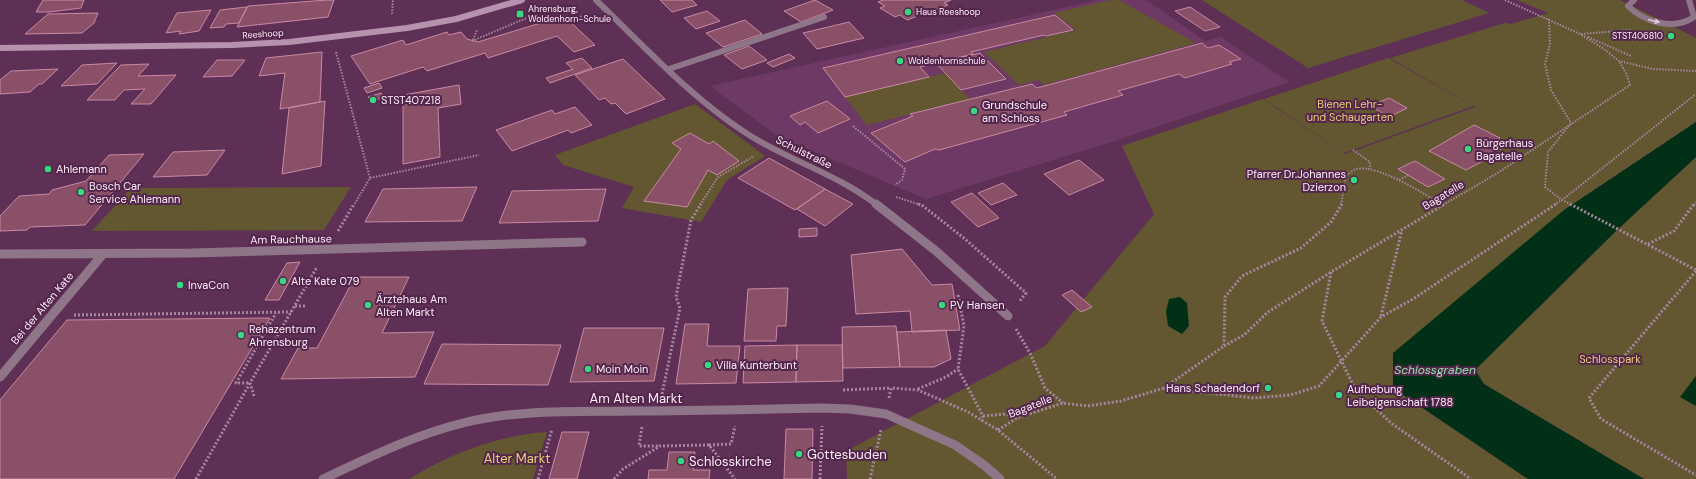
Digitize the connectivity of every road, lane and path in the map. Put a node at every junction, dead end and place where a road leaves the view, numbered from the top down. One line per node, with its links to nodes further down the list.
1 (522, 0): 14 (street, Reeshoop)
2 (596, 0): 18 (street, Schulstraße)
3 (1505, 0): 9 (path)
4 (1634, 0): 5 (street, one-way to 5)
5 (1689, 0)
6 (542, 5): 12 (path)
7 (583, 16): 10 (path)
8 (824, 17): 18 (street)
9 (1549, 19): 13 (path); 21 (path)
10 (568, 20)
11 (1633, 30): 13 (path)
12 (475, 34)
13 (1580, 34): 16 (path); 17 (path)
14 (332, 38): 15 (street, Reeshoop); 28 (path)
15 (0, 48)
16 (1632, 56)
17 (1619, 61): 19 (path); 21 (path, Bagatelle)
18 (668, 69): 43 (street, Schulstraße)
19 (1696, 71)
20 (1696, 94): 32 (path, Bagatelle)
21 (1571, 123): 32 (path); 34 (path, Bagatelle)
22 (853, 126): 30 (path)
23 (1353, 150): 26 (path)
24 (479, 155): 28 (path)
25 (744, 161): 58 (path)
26 (1370, 169): 29 (path); 51 (path)
27 (1409, 175): 29 (path)
28 (370, 178): 38 (path)
29 (1399, 180): 34 (path)
30 (895, 185)
31 (896, 197): 49 (path)
32 (1562, 200): 37 (path); 50 (path, Bagatelle)
33 (1696, 202): 37 (path)
34 (1444, 206): 35 (path, Bagatelle)
35 (1402, 229): 42 (path, Bagatelle); 50 (path)
36 (582, 242): 38 (street, Am Rauchhause)
37 (1647, 244): 41 (path)
38 (327, 249): 40 (street, Am Rauchhause); 44 (path)
39 (0, 254): 40 (street, Am Rauchhause)
40 (103, 254): 48 (street, Bei der Alten Kate)
41 (1696, 270): 72 (path)
42 (1331, 272): 51 (path, Bagatelle); 52 (path)
43 (967, 279): 49 (street, Schulstraße); 53 (path)
44 (295, 306): 45 (path); 47 (path)
45 (306, 306)
46 (277, 312): 47 (path); 48 (path); 55 (path)
47 (291, 312): 55 (path)
48 (52, 315): 54 (street, Bei der Alten Kate)
49 (1008, 316): 60 (path)
50 (1381, 317): 52 (path, Bagatelle)
51 (1224, 346): 56 (path, Bagatelle)
52 (1342, 362): 56 (path, Bagatelle); 82 (path)
53 (958, 369): 57 (path); 64 (path)
54 (0, 377)
55 (250, 383): 59 (path); 73 (path)
56 (1164, 388): 60 (path, Bagatelle)
57 (918, 390): 63 (path); 66 (path)
58 (663, 392)
59 (254, 396)
60 (1063, 403): 65 (path, Bagatelle)
61 (822, 408): 62 (street, Am Alten Markt); 63 (street, Am Alten Markt); 78 (path)
62 (558, 411): 74 (street, Am Alten Markt); 75 (path)
63 (886, 414): 79 (path); 80 (street, Am Alten Markt)
64 (983, 416): 65 (path); 66 (path)
65 (1017, 418): 67 (path, Bagatelle)
66 (982, 420): 67 (path)
67 (998, 430): 81 (path)
68 (731, 444): 69 (path)
69 (709, 445): 71 (path); 77 (path)
70 (639, 446): 71 (path)
71 (660, 446): 76 (path)
72 (1696, 475)
73 (196, 479)
74 (322, 479)
75 (538, 479)
76 (614, 479)
77 (735, 479)
78 (820, 479)
79 (870, 479)
80 (1000, 479)
81 (1057, 479)
82 (1471, 479)

